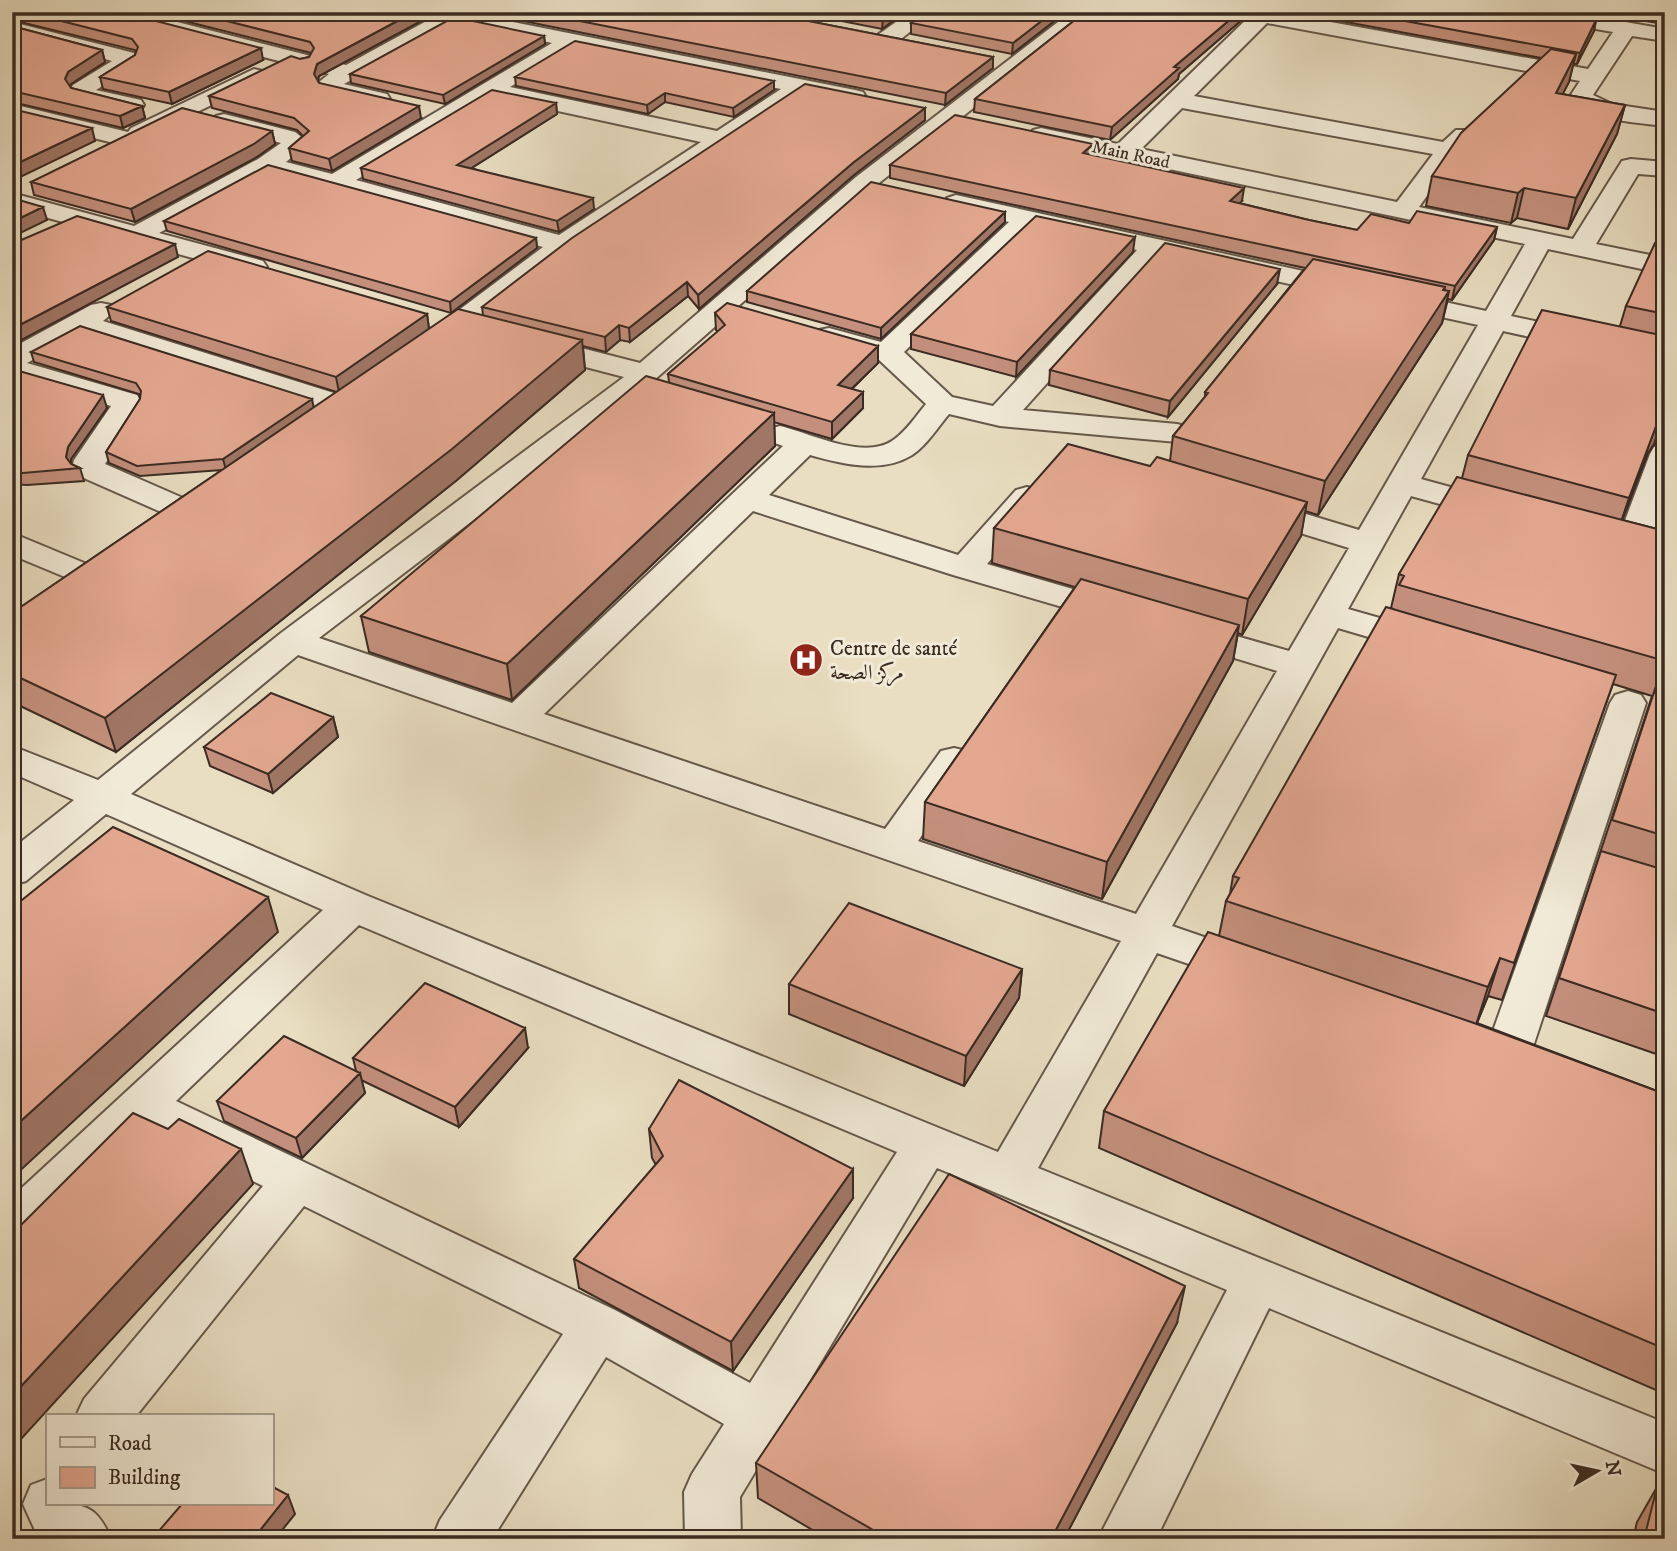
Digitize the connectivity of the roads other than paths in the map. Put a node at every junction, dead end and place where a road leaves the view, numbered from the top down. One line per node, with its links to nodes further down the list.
1 (112, 12): 21 (street)
2 (509, 12): 11 (street)
3 (924, 12): 17 (street)
4 (1084, 12): 73 (street)
5 (1545, 13): 12 (street)
6 (441, 14): 11 (street); 23 (street)
7 (1264, 14): 22 (street); 28 (street)
8 (759, 15): 10 (street)
9 (87, 17): 16 (street)
10 (795, 18)
11 (488, 23): 18 (street)
12 (1626, 28): 15 (street); 24 (street)
13 (12, 29): 16 (street)
14 (860, 34): 17 (street)
15 (1665, 34)
16 (38, 36): 20 (street); 33 (street)
17 (887, 39): 19 (street)
18 (572, 40): 26 (street); 27 (street)
19 (913, 44)
20 (12, 47)
21 (291, 58): 23 (street); 33 (street)
22 (1538, 67): 24 (street); 25 (street)
23 (348, 72): 30 (street)
24 (1594, 77): 35 (street)
25 (1518, 85)
26 (801, 86): 29 (street); 39 (street)
27 (491, 90): 34 (street); 39 (street)
28 (1178, 100): 40 (street); 41 (street)
29 (883, 102)
30 (398, 103)
31 (422, 109): 34 (street)
32 (12, 111): 38 (street)
33 (180, 113): 38 (street); 43 (street)
34 (447, 114): 45 (street)
35 (1665, 119)
36 (1478, 122): 40 (street)
37 (1017, 130): 41 (street, Main Road)
38 (126, 139): 42 (street)
39 (721, 139): 56 (street)
40 (1447, 150): 50 (street)
41 (1124, 152): 50 (street, Main Road)
42 (92, 156)
43 (267, 164): 45 (street); 54 (street)
44 (1665, 169): 58 (street)
45 (336, 182): 56 (street)
46 (35, 183): 47 (street)
47 (12, 194)
48 (933, 198): 52 (street)
49 (12, 201): 51 (street)
50 (1403, 211): 55 (street, Main Road)
51 (77, 219): 53 (street); 54 (street)
52 (1027, 219): 57 (street); 68 (street)
53 (45, 234)
54 (138, 234): 59 (street)
55 (1541, 239): 58 (street, Main Road); 64 (street)
56 (564, 244): 69 (street)
57 (1155, 247): 64 (street); 76 (street)
58 (1580, 248): 60 (street, Main Road)
59 (208, 254): 61 (street); 62 (street)
60 (1665, 265)
61 (172, 273)
62 (273, 273)
63 (125, 298): 65 (street)
64 (1495, 320): 70 (street); 83 (street)
65 (79, 324): 71 (street); 77 (street)
66 (798, 327): 68 (street)
67 (510, 340): 73 (street)
68 (887, 352): 75 (street)
69 (411, 358)
70 (1665, 358)
71 (12, 359)
72 (12, 368): 86 (street)
73 (635, 381): 74 (street); 96 (street)
74 (664, 401)
75 (943, 403): 76 (street); 80 (street)
76 (1000, 417): 79 (street)
77 (309, 428)
78 (753, 428): 80 (street)
79 (1176, 433)
80 (804, 443): 84 (street)
81 (1665, 454): 90 (street)
82 (1048, 474): 91 (street)
83 (1402, 484): 87 (street); 89 (street)
84 (747, 498): 91 (street); 100 (street)
85 (1221, 499): 89 (street)
86 (189, 512)
87 (1517, 516)
88 (12, 543): 93 (street)
89 (1368, 543): 94 (street)
90 (1665, 555)
91 (965, 568): 92 (street)
92 (1068, 598): 95 (street); 98 (street)
93 (63, 600)
94 (1328, 614): 97 (street); 98 (street)
95 (1044, 632)
96 (292, 641): 100 (street); 103 (street)
97 (1458, 653)
98 (1299, 666): 109 (street)
99 (1632, 704): 105 (street)
100 (518, 719): 104 (street)
101 (973, 734): 104 (street)
102 (12, 758): 103 (street)
103 (102, 796): 106 (street); 108 (street)
104 (893, 847): 109 (street)
105 (1573, 866): 107 (street); 112 (street)
106 (12, 871)
107 (1612, 878)
108 (353, 906): 114 (street); 115 (street)
109 (1147, 934): 110 (street); 116 (street)
110 (1275, 978)
111 (1468, 1043): 112 (street)
112 (1507, 1056): 113 (street)
113 (1546, 1069)
114 (141, 1105): 117 (street); 118 (street)
115 (928, 1142): 116 (street); 122 (street)
116 (1009, 1176): 119 (street)
117 (297, 1180): 120 (street); 121 (street)
118 (12, 1228)
119 (1258, 1280): 123 (street); 128 (street)
120 (597, 1326): 122 (street); 126 (street)
121 (105, 1414)
122 (759, 1416): 127 (street)
123 (1665, 1450)
124 (52, 1506): 125 (street)
125 (83, 1539)
126 (460, 1539)
127 (713, 1539)
128 (1126, 1539)

